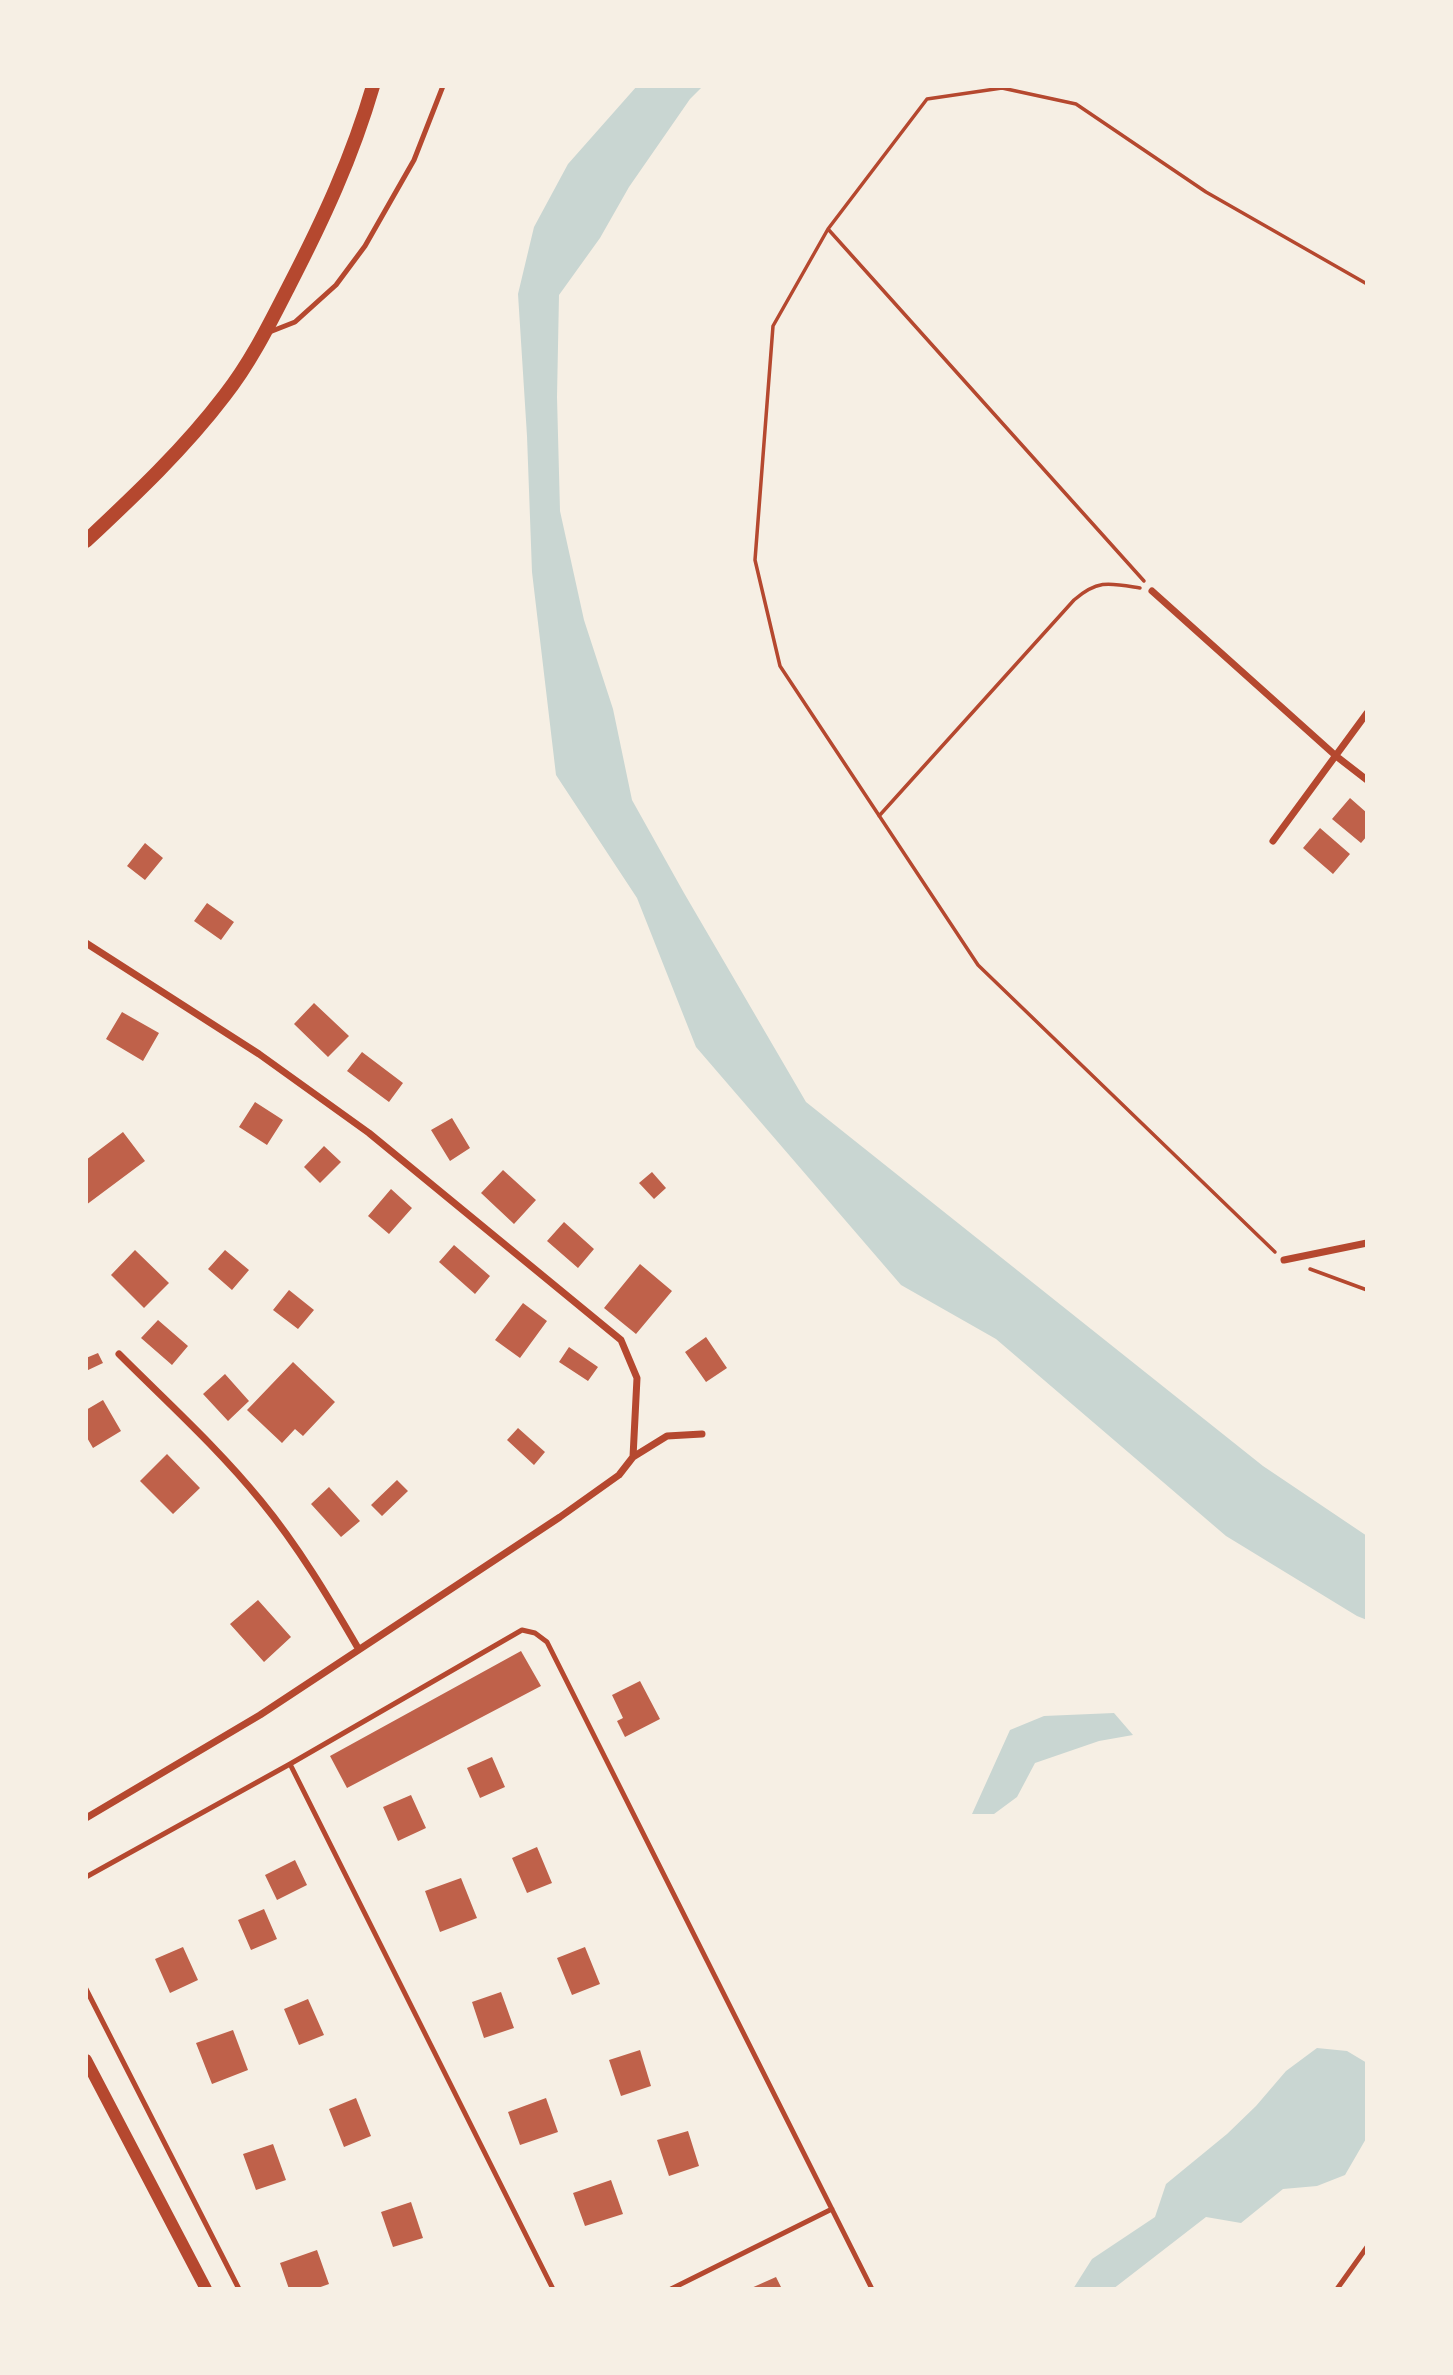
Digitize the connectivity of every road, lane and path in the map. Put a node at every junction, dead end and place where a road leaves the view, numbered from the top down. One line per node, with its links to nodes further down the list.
1 (373, 86): 5 (main road)
2 (443, 86): 5 (lane)
3 (828, 229): 4 (path); 7 (path); 11 (path)
4 (1367, 284)
5 (264, 334): 6 (main road)
6 (86, 541)
7 (1152, 591): 9 (street); 11 (path)
8 (1367, 713): 9 (street)
9 (1336, 756): 10 (street); 12 (street)
10 (1367, 780)
11 (880, 816): 15 (path)
12 (1273, 841)
13 (86, 943): 19 (street)
14 (1367, 1243): 15 (street)
15 (1284, 1260): 16 (path)
16 (1367, 1290)
17 (119, 1354): 20 (street)
18 (702, 1434): 19 (street)
19 (633, 1457): 20 (street)
20 (358, 1648): 22 (street)
21 (290, 1764): 23 (lane); 26 (lane); 30 (lane)
22 (86, 1818)
23 (86, 1877)
24 (86, 1989): 29 (lane)
25 (86, 2060): 28 (street)
26 (832, 2209): 31 (lane); 32 (lane)
27 (1367, 2247): 33 (lane)
28 (206, 2289)
29 (239, 2289)
30 (553, 2289)
31 (671, 2289)
32 (872, 2289)
33 (1337, 2289)

